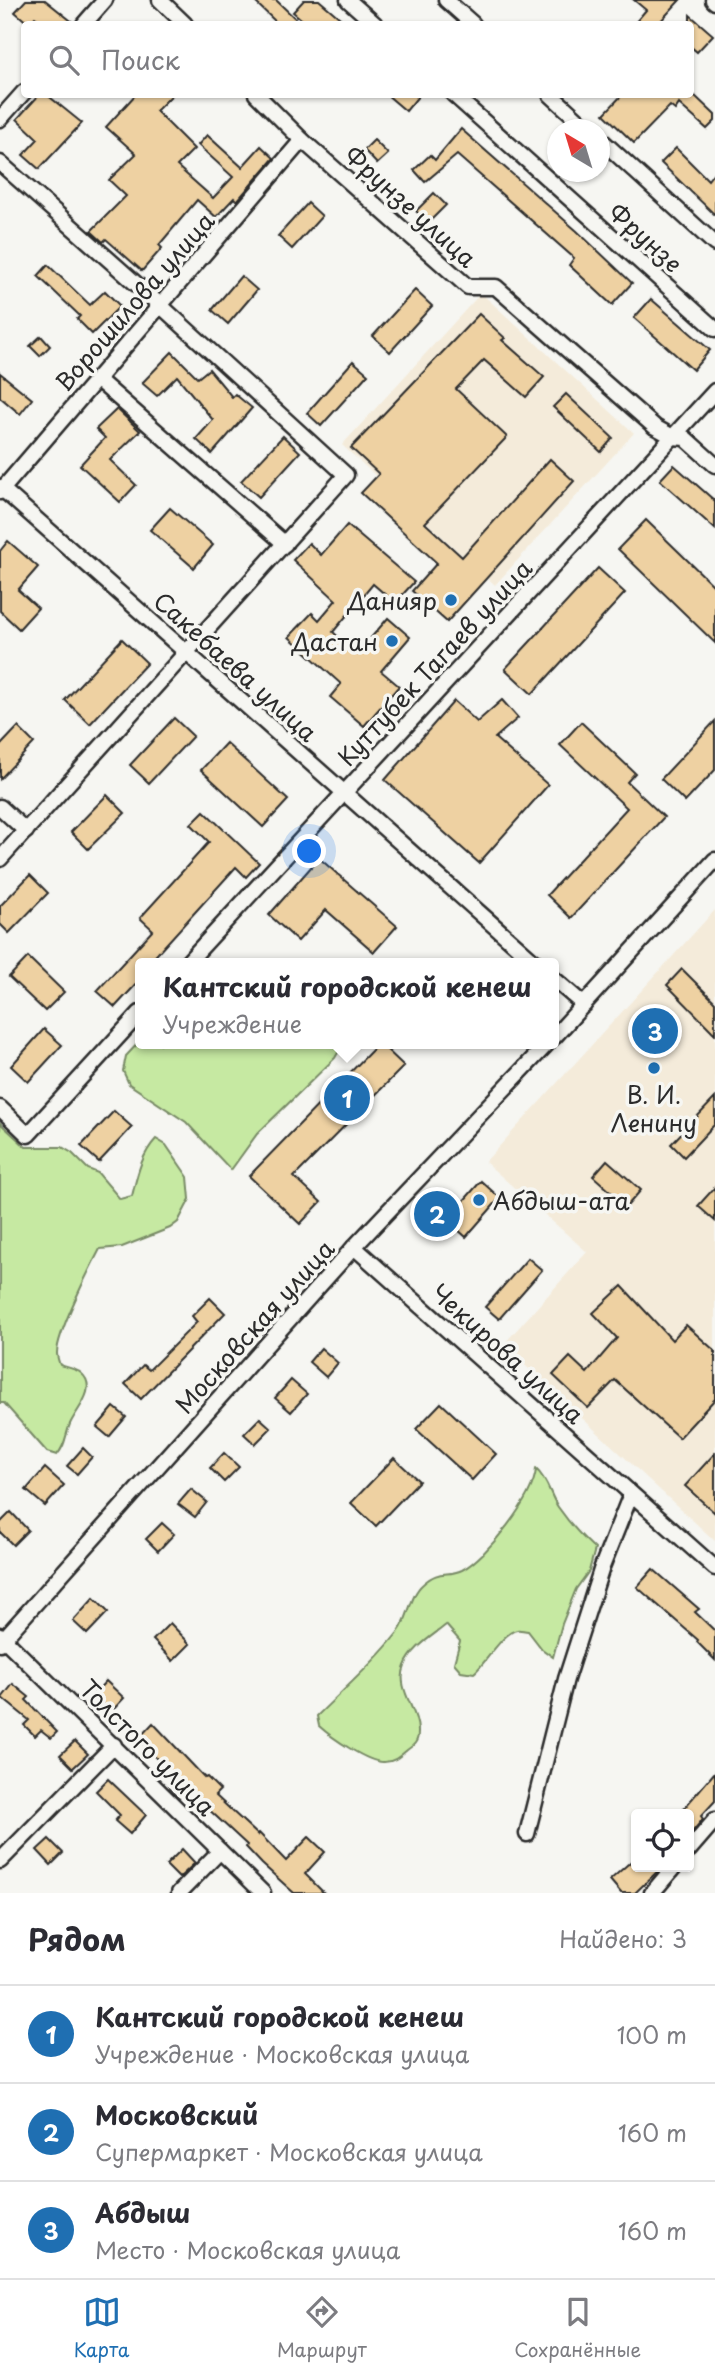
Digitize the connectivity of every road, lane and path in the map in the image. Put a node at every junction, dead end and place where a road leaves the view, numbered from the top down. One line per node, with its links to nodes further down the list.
1 (105, 0): 5 (street)
2 (160, 0): 6 (street)
3 (348, 0): 7 (street)
4 (446, 0): 8 (street)
5 (87, 21)
6 (182, 21)
7 (372, 21)
8 (470, 21)
9 (21, 95): 13 (street)
10 (260, 98): 15 (street, Фрунзе улица)
11 (457, 98): 20 (street, Фрунзе)
12 (554, 98): 14 (street)
13 (0, 119)
14 (577, 119)
15 (302, 140): 19 (street, Ворошилова улица); 23 (street, Фрунзе улица)
16 (610, 148): 18 (street, Фрунзе)
17 (0, 163): 19 (street)
18 (715, 244)
19 (160, 305): 21 (street, Ворошилова улица); 26 (street)
20 (715, 329)
21 (97, 379): 25 (street, Ворошилова улица); 26 (street)
22 (715, 391): 23 (street, Куттубек Тагаев улица)
23 (673, 437): 24 (street, Фрунзе улица); 28 (street, Куттубек Тагаев улица)
24 (715, 465)
25 (1, 490): 27 (street, Сакебаева улица)
26 (285, 544): 27 (street)
27 (187, 653): 28 (street, Сакебаева улица); 30 (street)
28 (345, 792): 33 (street, Куттубек Тагаев улица); 34 (street, Сакебаева улица)
29 (0, 807): 30 (street)
30 (26, 831): 31 (street)
31 (0, 859)
32 (715, 860): 36 (street)
33 (192, 958)
34 (530, 958)
35 (559, 983): 36 (street)
36 (584, 1005): 38 (street)
37 (135, 1019): 40 (street)
38 (559, 1032)
39 (543, 1049): 41 (street, Московская улица)
40 (0, 1108)
41 (355, 1247): 42 (street, Чекирова улица); 44 (street, Московская улица)
42 (632, 1494): 43 (street, Чекирова улица); 47 (street)
43 (715, 1568)
44 (1, 1639): 45 (street, Толстого улица)
45 (114, 1745): 49 (street, Толстого улица); 50 (street)
46 (715, 1820): 48 (street)
47 (527, 1834)
48 (694, 1844)
49 (220, 1851): 52 (street); 53 (street, Толстого улица)
50 (0, 1861)
51 (670, 1872): 54 (street)
52 (179, 1893)
53 (263, 1893)
54 (652, 1893)

